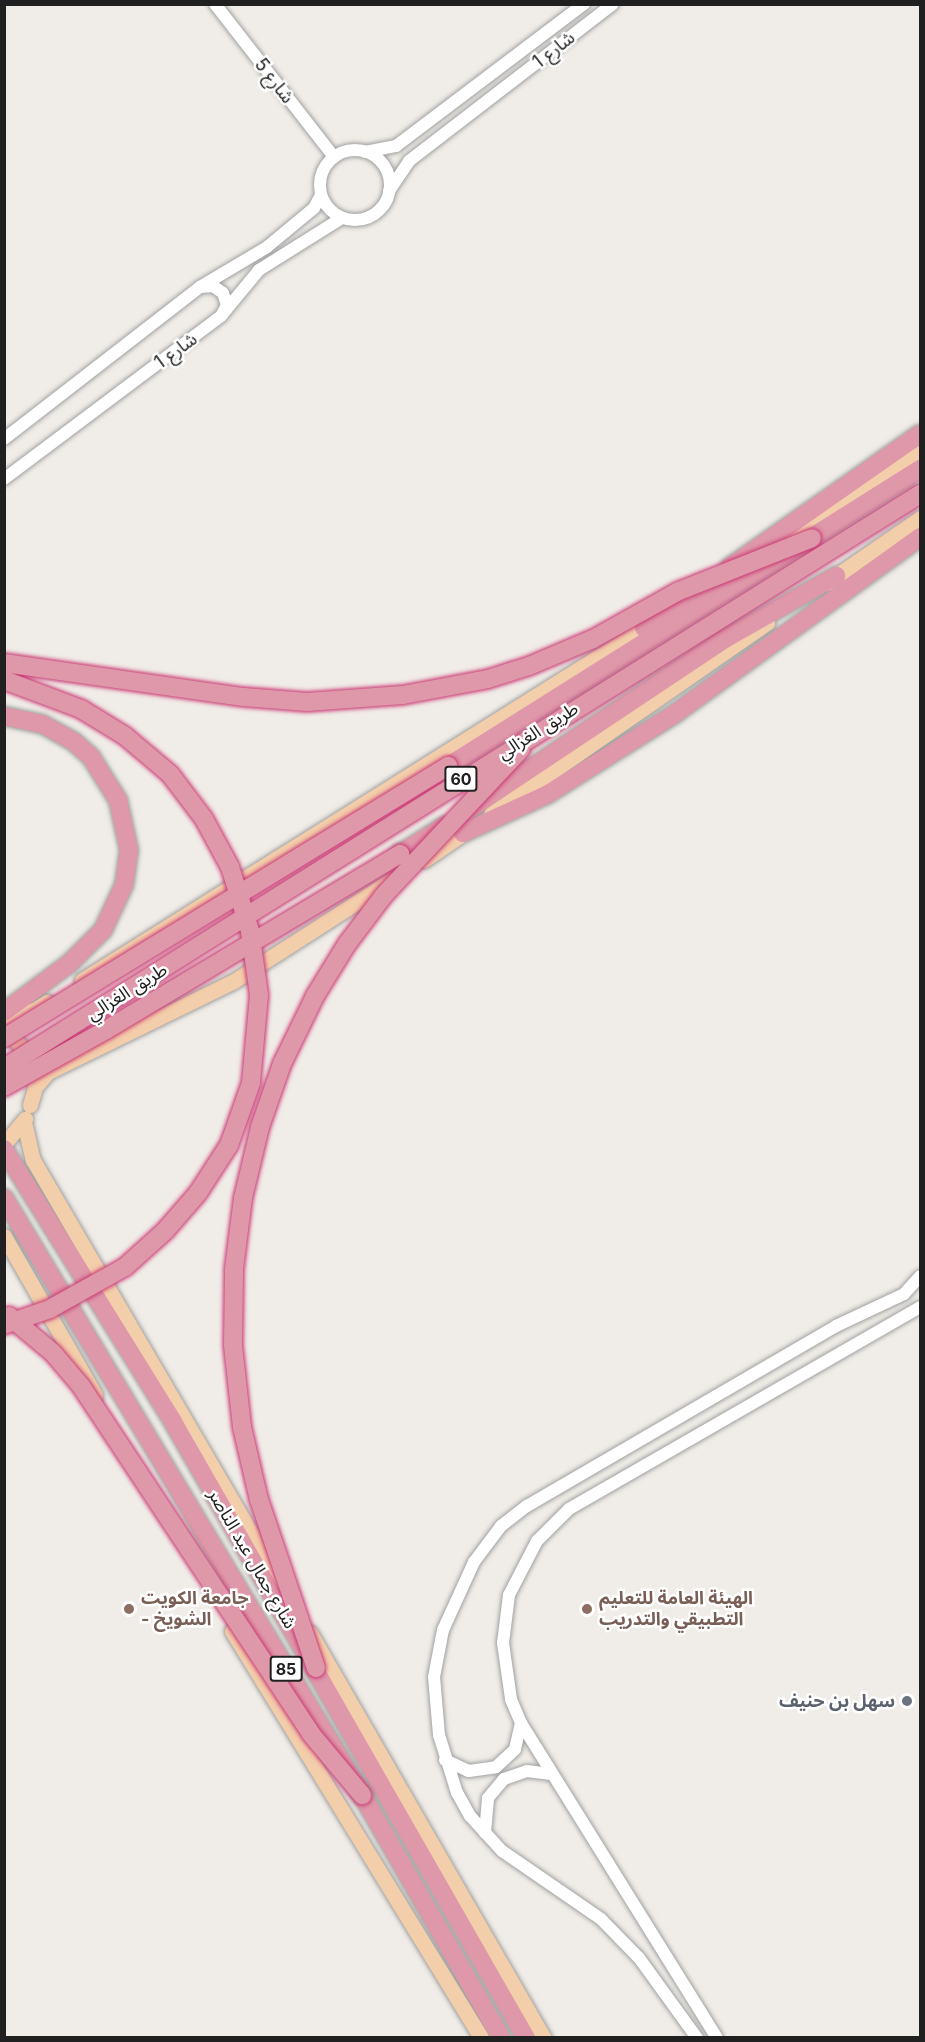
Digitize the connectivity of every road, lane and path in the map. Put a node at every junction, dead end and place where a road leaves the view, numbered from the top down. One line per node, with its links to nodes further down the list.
1 (215, 4): 5 (street, شارع 5)
2 (584, 4): 4 (street, شارع 1)
3 (613, 4): 6 (street, شارع 1)
4 (365, 152): 5 (street); 6 (street)
5 (334, 157): 7 (street)
6 (389, 191): 8 (street)
7 (321, 195): 8 (street); 9 (street, شارع 1)
8 (342, 218): 10 (street, شارع 1)
9 (201, 287): 10 (street); 11 (street, شارع 1)
10 (221, 316): 14 (street, شارع 1)
11 (4, 439)
12 (918, 441): 19 (highway)
13 (921, 469): 17 (highway, طريق الغزالي / 60)
14 (4, 479)
15 (921, 494): 23 (highway, طريق الغزالي / 60, bridge)
16 (918, 525): 18 (main road, طريق الغزالي); 24 (highway)
17 (812, 538): 20 (highway, bridge); 27 (highway, طريق الغزالي / 60, bridge)
18 (836, 576): 24 (main road, طريق الغزالي); 29 (highway, bridge)
19 (644, 628): 25 (main road, طريق الغزالي)
20 (4, 663)
21 (4, 680): 39 (highway, bridge)
22 (4, 716): 25 (highway)
23 (540, 729): 28 (highway, طريق الغزالي / 60, bridge); 40 (highway, bridge)
24 (463, 833): 30 (main road, طريق الغزالي)
25 (4, 1014)
26 (4, 1027): 30 (main road)
27 (4, 1038)
28 (4, 1068)
29 (4, 1087)
30 (30, 1104): 31 (main road)
31 (24, 1122): 32 (main road); 50 (main road)
32 (4, 1144)
33 (4, 1149): 40 (highway, شارع جمال عبد الناصر / 85, bridge)
34 (4, 1198): 44 (highway, شارع جمال عبد الناصر / 85, bridge)
35 (4, 1236): 47 (main road)
36 (921, 1276): 42 (street)
37 (921, 1307): 41 (street)
38 (4, 1314): 44 (highway, bridge)
39 (4, 1325)
40 (316, 1668): 49 (highway, شارع جمال عبد الناصر / 85)
41 (521, 1723): 42 (street); 43 (street)
42 (446, 1760): 45 (street)
43 (551, 1774): 45 (street); 53 (street)
44 (362, 1795): 48 (highway, شارع جمال عبد الناصر / 85)
45 (485, 1834): 46 (street)
46 (686, 2019): 51 (street); 52 (street)
47 (481, 2037)
48 (501, 2037)
49 (526, 2037)
50 (544, 2037)
51 (686, 2037)
52 (697, 2037)
53 (717, 2037)

